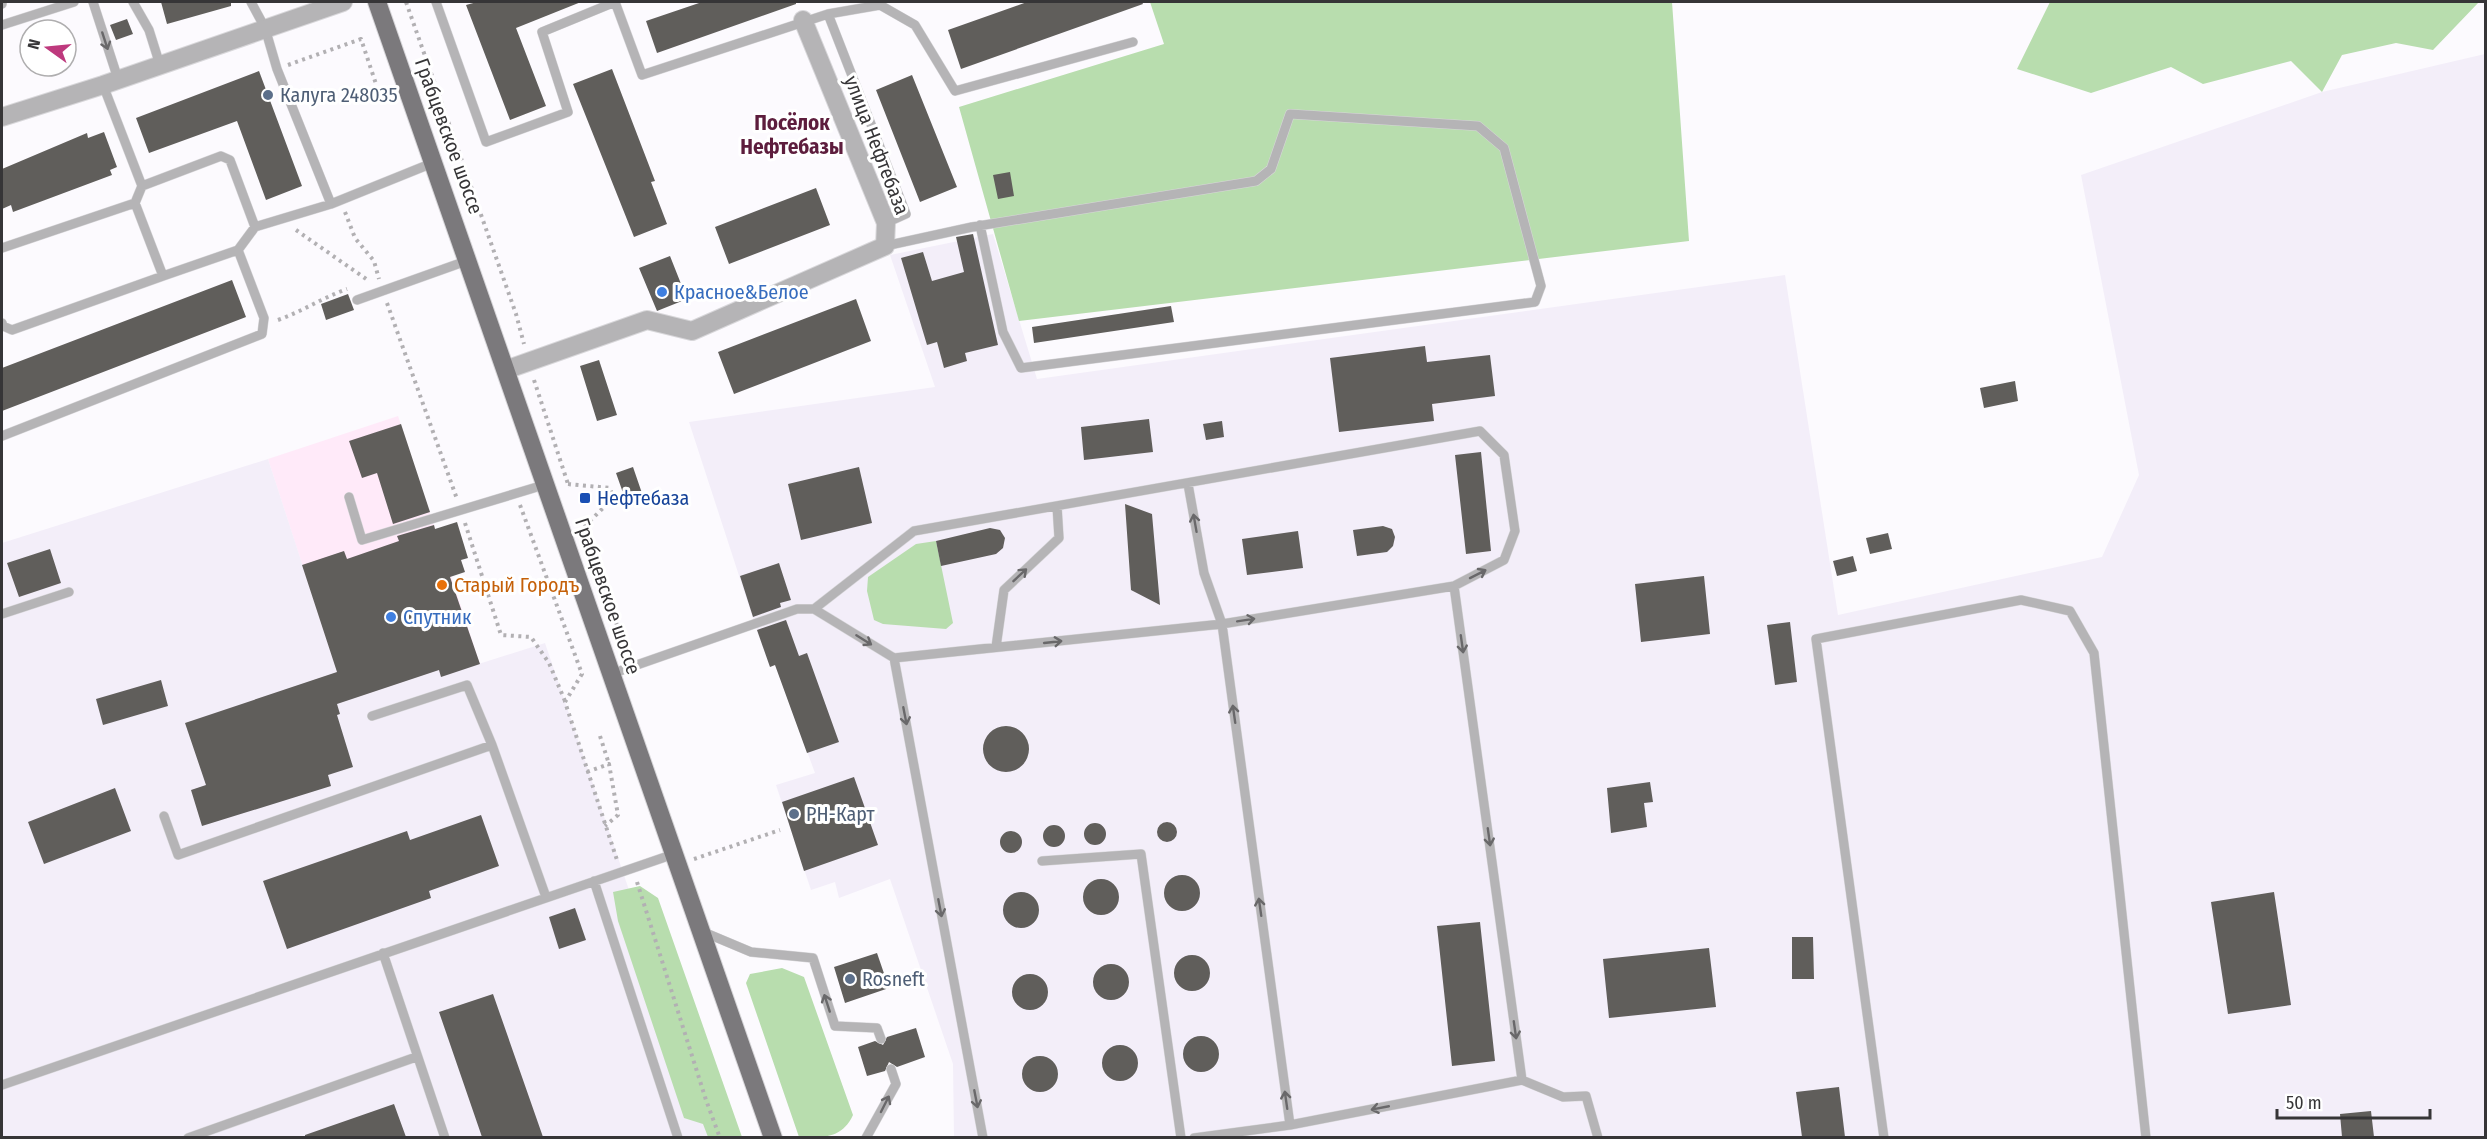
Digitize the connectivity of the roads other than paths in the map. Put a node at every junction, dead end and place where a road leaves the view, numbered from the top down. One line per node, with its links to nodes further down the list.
1 (74, 2): 10 (lane)
2 (93, 2): 14 (lane, one-way to 14)
3 (133, 2): 13 (lane)
4 (251, 2): 11 (lane)
5 (343, 2): 11 (street)
6 (377, 2): 16 (main road, Грабцевское шоссе)
7 (436, 2): 9 (lane)
8 (828, 14): 9 (lane); 12 (lane); 20 (lane)
9 (803, 21): 20 (street, улица Нефтебаза)
10 (2, 25)
11 (265, 28): 13 (street); 19 (lane)
12 (1133, 42)
13 (160, 65): 14 (street)
14 (111, 82): 15 (street); 17 (lane)
15 (2, 117)
16 (435, 162): 19 (lane); 26 (main road, Грабцевское шоссе)
17 (142, 186): 18 (lane); 22 (lane)
18 (135, 203): 24 (lane); 27 (lane)
19 (331, 204): 22 (lane)
20 (886, 223): 23 (street, улица Нефтебаза)
21 (980, 225): 21 (lane); 23 (lane)
22 (255, 227): 25 (lane)
23 (885, 246): 30 (street, улица Нефтебаза)
24 (2, 248)
25 (238, 250): 27 (lane); 31 (lane)
26 (470, 260): 28 (lane); 30 (main road, Грабцевское шоссе)
27 (163, 276): 29 (lane)
28 (357, 300)
29 (2, 326)
30 (508, 369): 32 (main road, Грабцевское шоссе)
31 (2, 436)
32 (547, 484): 34 (lane); 43 (main road, Грабцевское шоссе)
33 (1188, 484): 35 (lane); 36 (lane, one-way to 33); 40 (lane, one-way to 33)
34 (349, 497)
35 (1057, 506): 38 (lane); 41 (lane, one-way to 35)
36 (1454, 586): 40 (lane, one-way to 36); 56 (lane, one-way to 56)
37 (69, 592): 39 (lane)
38 (814, 609): 42 (lane, one-way to 42); 43 (lane)
39 (2, 614)
40 (1222, 624): 41 (lane, one-way to 40); 58 (lane, one-way to 40)
41 (996, 647): 42 (lane)
42 (894, 658): 64 (lane, one-way to 64)
43 (611, 674): 47 (main road, Грабцевское шоссе)
44 (372, 716): 45 (lane)
45 (492, 745): 46 (lane); 50 (lane)
46 (164, 816)
47 (674, 854): 49 (lane); 51 (main road, Грабцевское шоссе)
48 (1042, 861): 65 (lane)
49 (594, 881): 50 (lane); 61 (lane)
50 (546, 897): 52 (lane)
51 (700, 931): 53 (lane, one-way to 51); 62 (main road, Грабцевское шоссе)
52 (383, 953): 54 (lane); 57 (lane)
53 (881, 1039)
54 (416, 1057): 59 (lane); 60 (lane)
55 (891, 1069): 63 (lane, one-way to 55)
56 (1522, 1080): 58 (lane, one-way to 58); 67 (lane)
57 (2, 1085)
58 (1290, 1125): 66 (lane)
59 (188, 1137)
60 (445, 1137)
61 (678, 1137)
62 (773, 1137)
63 (866, 1137)
64 (983, 1137)
65 (1181, 1137)
66 (1194, 1137)
67 (1598, 1137)
68 (1884, 1137): 69 (lane)
69 (2146, 1137)

